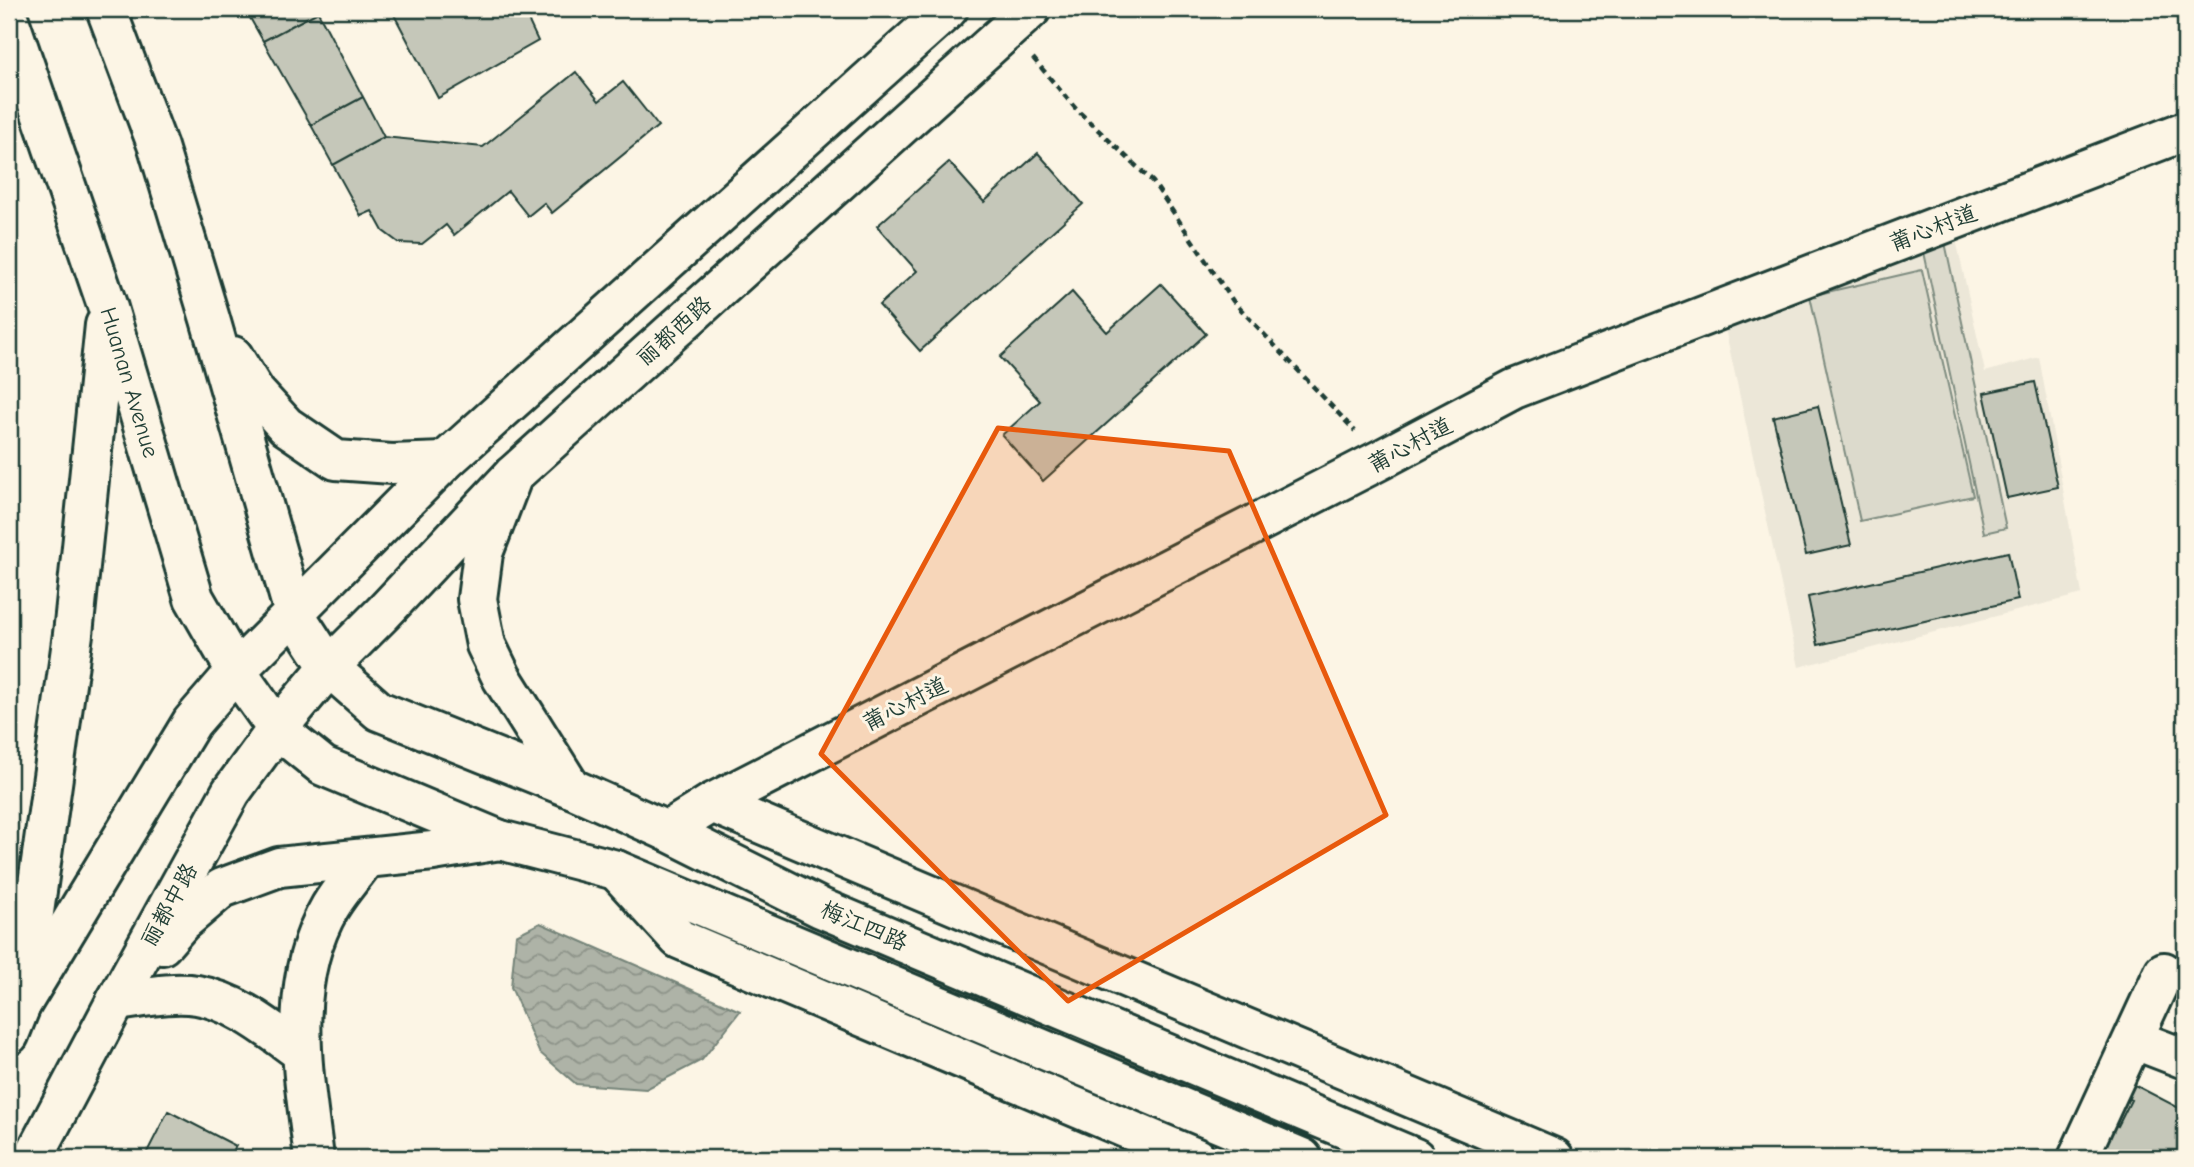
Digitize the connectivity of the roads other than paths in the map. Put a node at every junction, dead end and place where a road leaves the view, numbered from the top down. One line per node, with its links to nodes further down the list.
1 (106, 9): 7 (main road)
2 (948, 9): 8 (main road)
3 (1031, 9): 9 (main road, 丽都西路)
4 (9, 20): 6 (main road, Huanan Avenue)
5 (2185, 131): 15 (main road, 莆心村道)
6 (107, 305): 12 (main road, Huanan Avenue); 22 (main road)
7 (210, 319): 8 (main road); 10 (main road)
8 (444, 462): 10 (main road)
9 (513, 475): 11 (main road, 丽都西路); 14 (main road)
10 (294, 613): 11 (main road); 12 (main road)
11 (329, 667): 13 (main road, 丽都中路); 14 (main road, 梅江四路)
12 (236, 671): 13 (main road, Huanan Avenue); 22 (main road)
13 (277, 729): 17 (main road, 梅江四路); 21 (main road, 丽都中路)
14 (571, 788): 16 (main road, 梅江四路)
15 (712, 803): 16 (main road, 莆心村道); 31 (main road)
16 (667, 831): 30 (main road, 梅江四路)
17 (500, 840): 18 (main road); 19 (main road, 梅江四路)
18 (365, 859): 21 (main road); 24 (main road)
19 (616, 870): 28 (main road); 29 (main road, 梅江四路)
20 (2164, 972): 23 (main road)
21 (116, 1001): 24 (main road); 26 (main road, 丽都中路)
22 (15, 1020)
23 (2133, 1039): 25 (main road); 32 (main road)
24 (301, 1052): 27 (main road)
25 (2185, 1059)
26 (33, 1158)
27 (314, 1158)
28 (1195, 1158)
29 (1302, 1158)
30 (1415, 1158)
31 (1554, 1158)
32 (2078, 1158)

